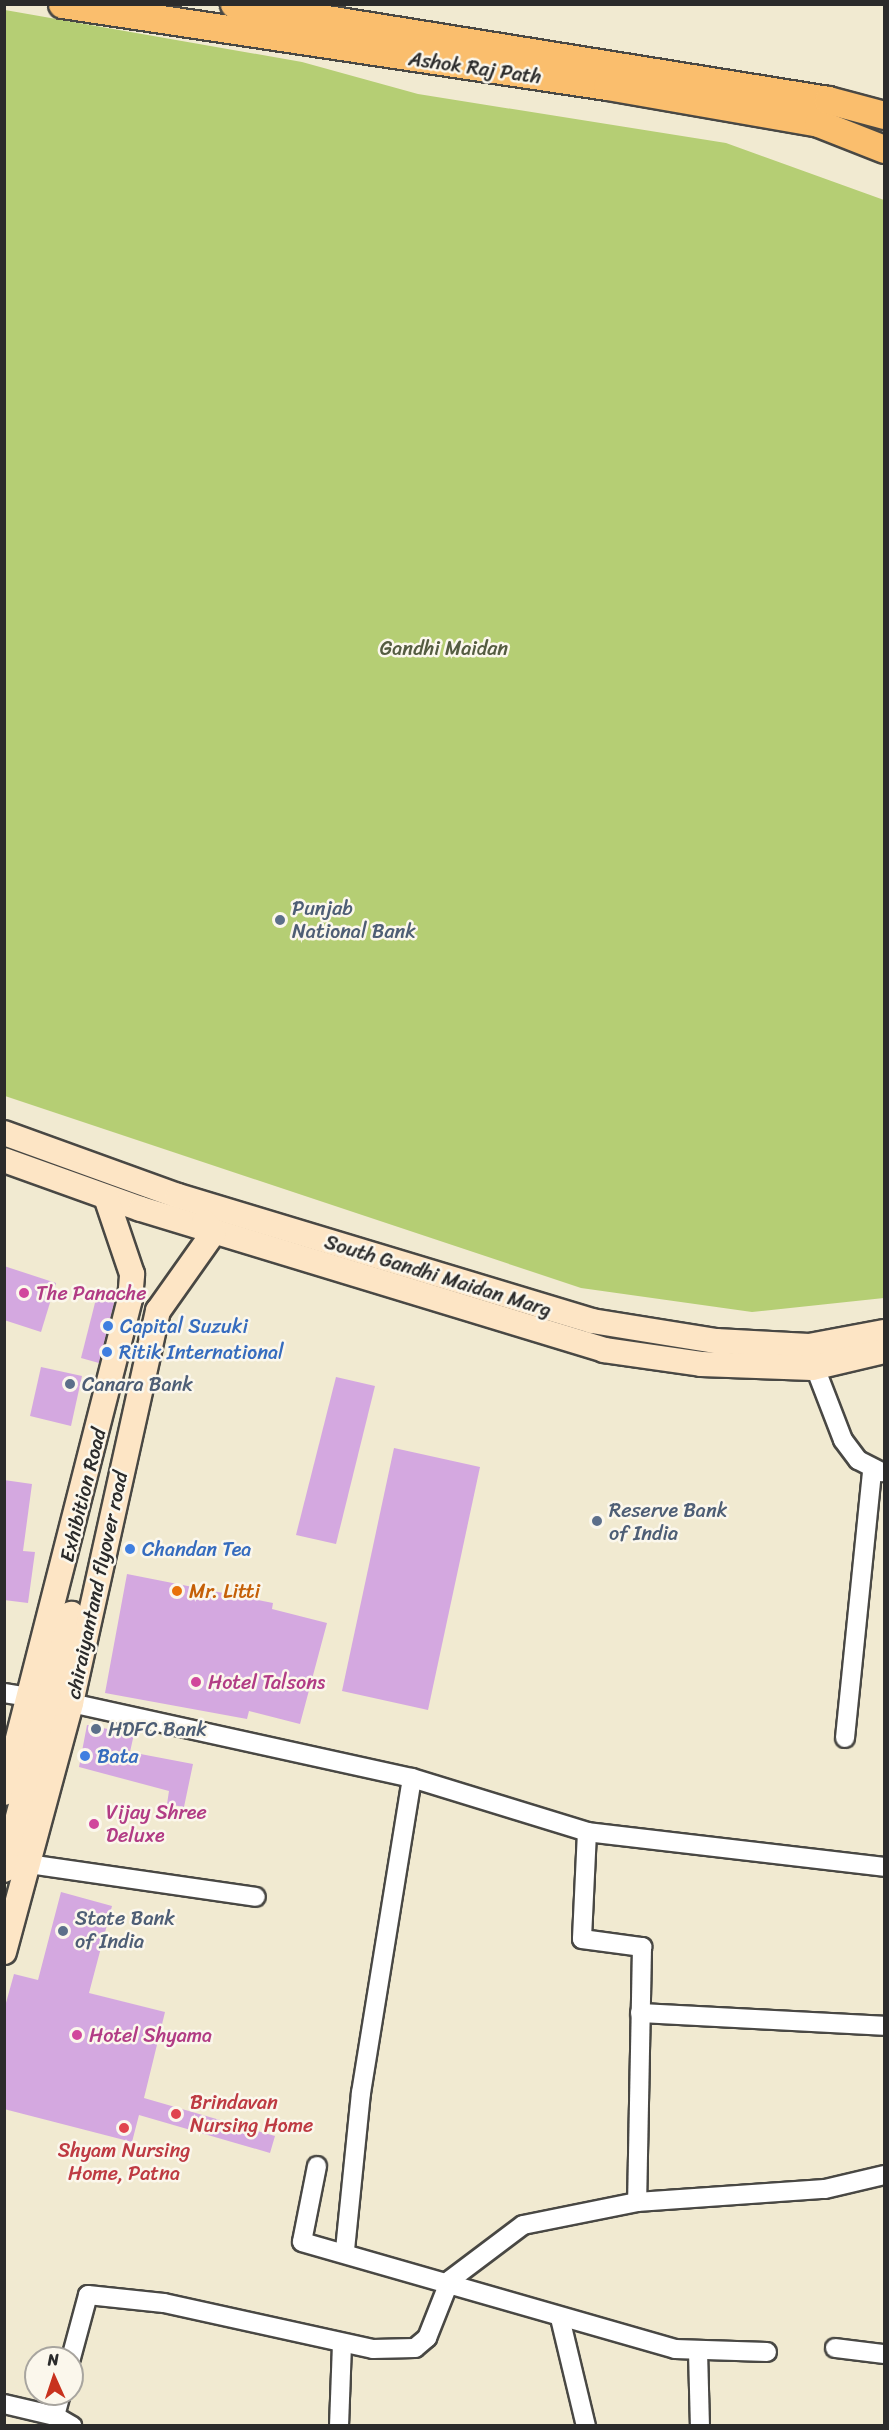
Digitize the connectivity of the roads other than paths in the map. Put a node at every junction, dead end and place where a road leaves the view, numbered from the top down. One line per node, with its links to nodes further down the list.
1 (62, 4): 4 (main road, Ashok Raj Path)
2 (234, 4): 3 (main road, Ashok Raj Path)
3 (885, 115)
4 (885, 149)
5 (4, 1133): 7 (main road, South Gandhi Maidan Marg)
6 (4, 1160): 8 (main road)
7 (178, 1196): 9 (main road); 12 (main road, South Gandhi Maidan Marg)
8 (106, 1197): 9 (main road); 14 (main road, Exhibition Road)
9 (214, 1232): 12 (main road); 15 (main road, chiraiyantand flyover road)
10 (885, 1332): 12 (main road, South Gandhi Maidan Marg)
11 (885, 1351): 12 (main road)
12 (811, 1357): 13 (street)
13 (878, 1472): 20 (street)
14 (78, 1519): 16 (main road); 18 (main road, Exhibition Road)
15 (108, 1532): 16 (main road); 19 (main road, chiraiyantand flyover road)
16 (86, 1555): 26 (main road)
17 (4, 1693): 18 (street)
18 (30, 1697): 22 (main road, Exhibition Road)
19 (71, 1703): 21 (street); 24 (main road, chiraiyantand flyover road)
20 (845, 1738)
21 (412, 1778): 23 (street); 34 (street)
22 (4, 1792)
23 (587, 1832): 25 (street); 29 (street)
24 (28, 1864): 27 (street); 28 (main road, chiraiyantand flyover road)
25 (885, 1867)
26 (4, 1870)
27 (256, 1897)
28 (4, 1952)
29 (640, 2013): 30 (street); 33 (street)
30 (885, 2026)
31 (317, 2166): 34 (street)
32 (885, 2175): 33 (street)
33 (637, 2202): 35 (street)
34 (345, 2250): 35 (street)
35 (450, 2280): 36 (street); 37 (street)
36 (560, 2318): 40 (street); 48 (street)
37 (342, 2343): 38 (street); 47 (street)
38 (74, 2346)
39 (835, 2348): 42 (street)
40 (698, 2351): 41 (street); 49 (street)
41 (767, 2352)
42 (885, 2354)
43 (4, 2404): 45 (street)
44 (59, 2406): 45 (street)
45 (56, 2416): 46 (street)
46 (72, 2426)
47 (339, 2426)
48 (586, 2426)
49 (700, 2426)

